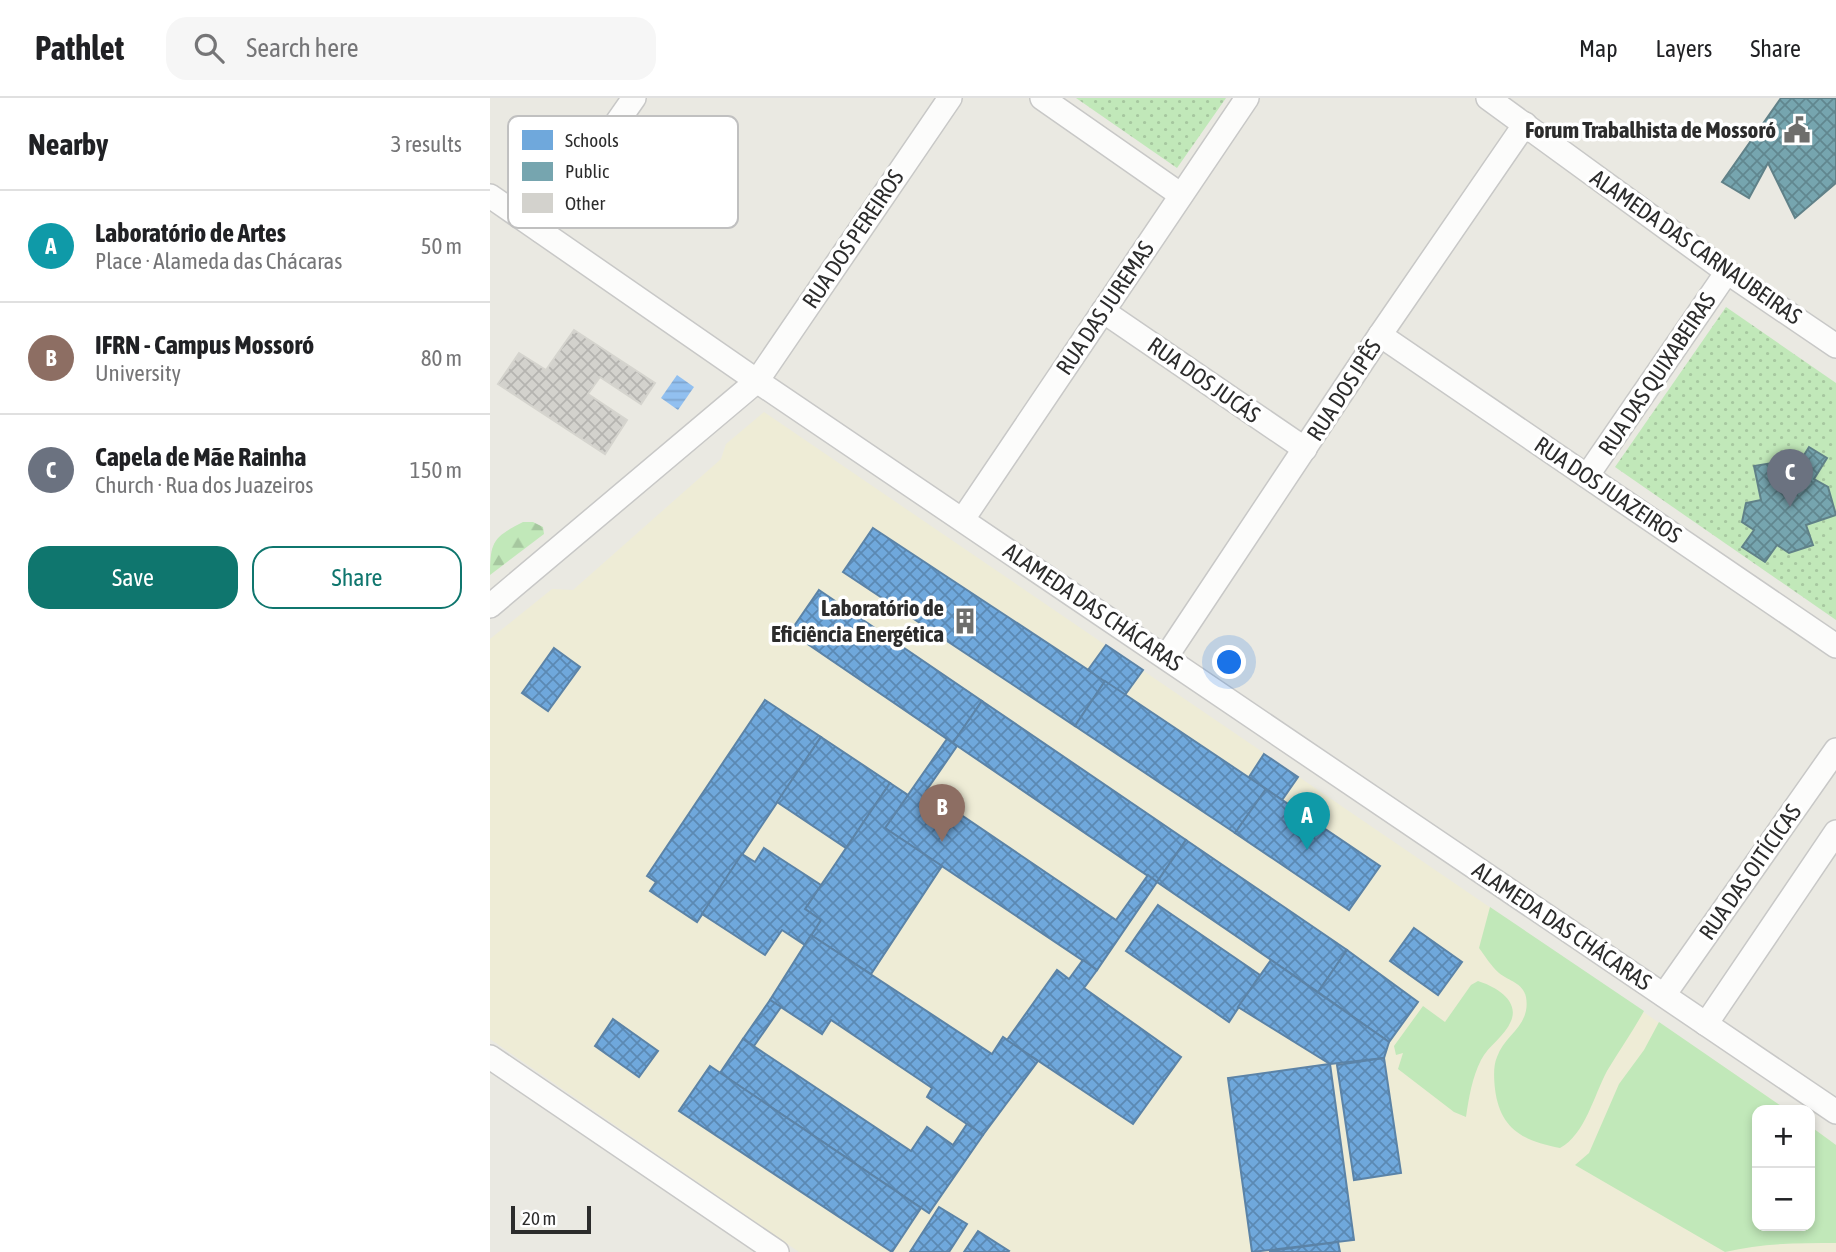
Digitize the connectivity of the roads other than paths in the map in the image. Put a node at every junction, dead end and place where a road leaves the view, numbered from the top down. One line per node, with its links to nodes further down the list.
1 (634, 98): 6 (street)
2 (950, 98): 18 (street, RUA DOS PEREIROS)
3 (1042, 98): 8 (street)
4 (1247, 98): 8 (street, RUA DAS JUREMAS)
5 (1488, 98): 7 (street, ALAMEDA DAS CARNAUBEIRAS)
6 (621, 116)
7 (1525, 124): 14 (street, ALAMEDA DAS CARNAUBEIRAS); 16 (street, RUA DOS IPÊS)
8 (1181, 195): 15 (street, RUA DAS JUREMAS)
9 (490, 196): 10 (street, ALAMEDA DAS CHÁCARAS)
10 (508, 208)
11 (537, 228): 13 (street, ALAMEDA DAS CHÁCARAS)
12 (543, 228): 13 (street)
13 (541, 231): 18 (street, ALAMEDA DAS CHÁCARAS)
14 (1727, 272): 17 (street, ALAMEDA DAS CARNAUBEIRAS); 20 (street, RUA DAS QUIXABEIRAS)
15 (1103, 311): 19 (street, RUA DOS JUCÁS); 21 (street, RUA DAS JUREMAS)
16 (1380, 335): 19 (street, RUA DOS IPÊS); 20 (street, RUA DOS JUAZEIROS)
17 (1836, 346)
18 (757, 380): 21 (street, ALAMEDA DAS CHÁCARAS); 22 (street, RUA DOS PEREIROS)
19 (1305, 449): 24 (street, RUA DOS IPÊS)
20 (1587, 476): 23 (street, RUA DOS JUAZEIROS)
21 (962, 519): 24 (street, ALAMEDA DAS CHÁCARAS)
22 (490, 606)
23 (1836, 646)
24 (1166, 657): 27 (street, ALAMEDA DAS CHÁCARAS)
25 (1836, 750): 27 (street, RUA DAS OITÍCICAS)
26 (1836, 832): 28 (street, RUA DAS OITÍCICAS)
27 (1664, 995): 28 (street, ALAMEDA DAS CHÁCARAS)
28 (1706, 1024): 30 (street, ALAMEDA DAS CHÁCARAS)
29 (490, 1057): 31 (street)
30 (1836, 1112)
31 (777, 1252)

